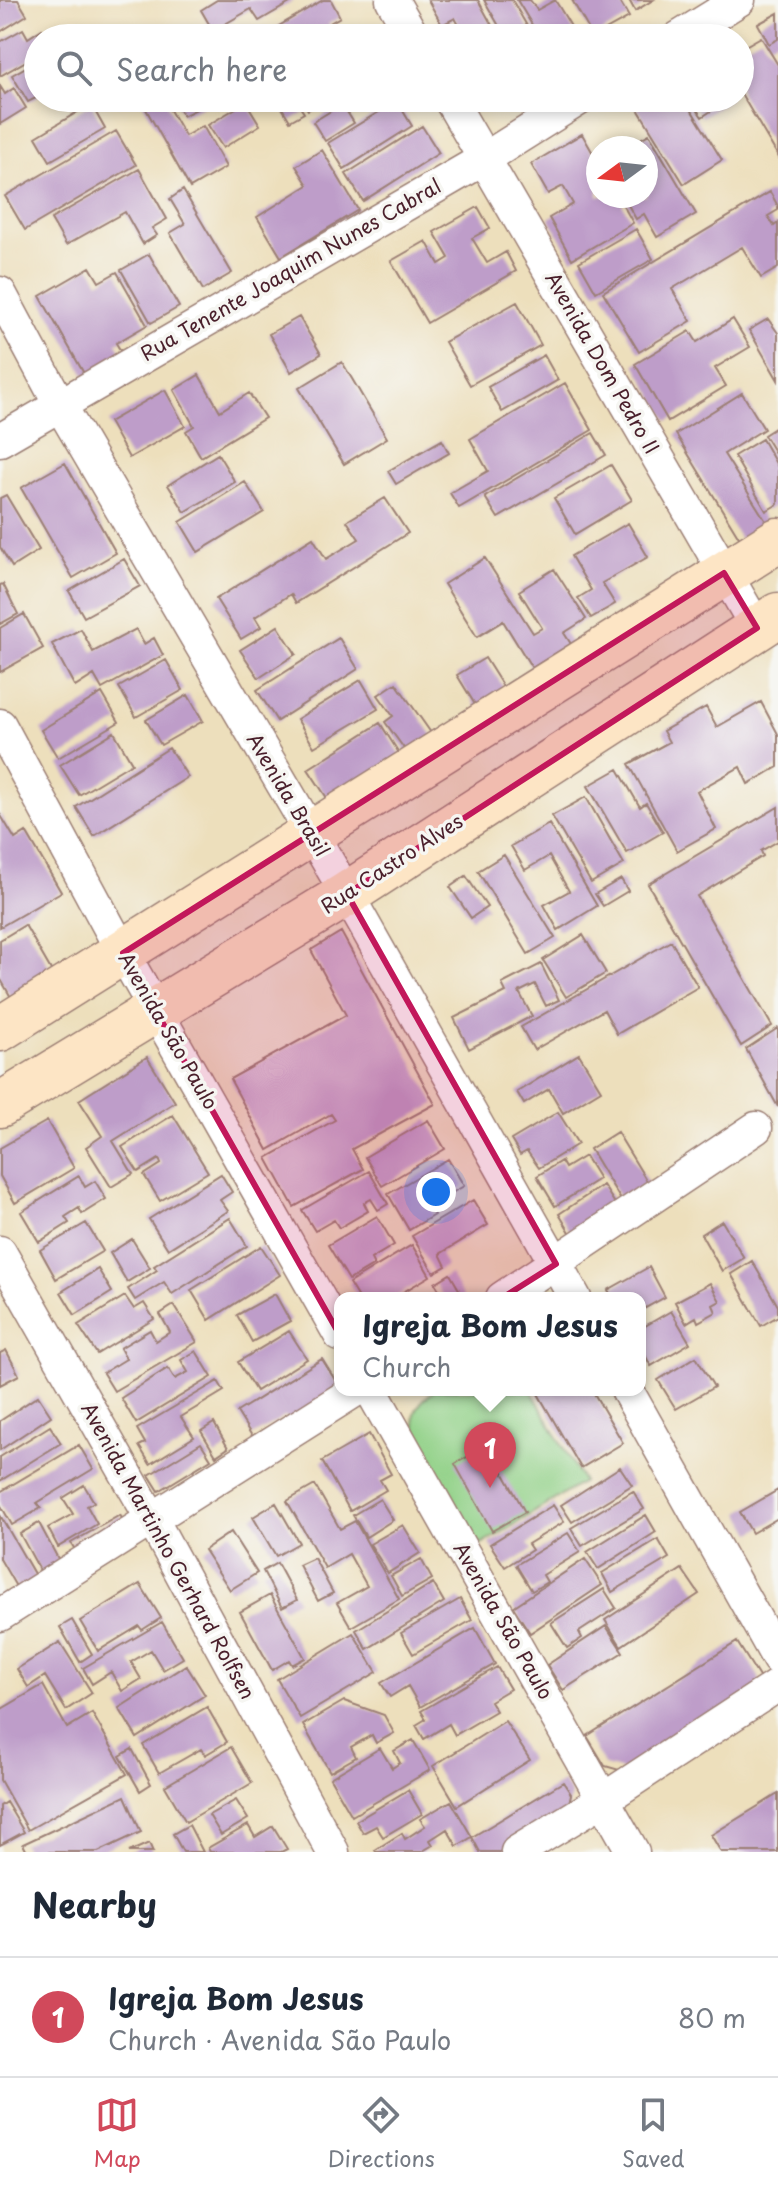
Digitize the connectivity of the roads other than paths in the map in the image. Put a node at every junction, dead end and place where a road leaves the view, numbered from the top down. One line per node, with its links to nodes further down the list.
1 (392, 0): 3 (street)
2 (739, 0): 4 (street)
3 (406, 24)
4 (700, 24)
5 (457, 112): 7 (street, Avenida Dom Pedro II)
6 (559, 112): 7 (street, Rua Tenente Joaquim Nunes Cabral)
7 (484, 159): 9 (street, Rua Tenente Joaquim Nunes Cabral); 12 (street, Avenida Dom Pedro II)
8 (0, 293): 9 (street, Avenida Brasil)
9 (60, 405): 10 (street, Rua Tenente Joaquim Nunes Cabral); 15 (street, Avenida Brasil)
10 (0, 440)
11 (778, 540): 12 (main road)
12 (724, 573): 13 (street, Avenida Dom Pedro II); 15 (main road)
13 (767, 622): 16 (main road, Rua Castro Alves)
14 (0, 725): 17 (street, Avenida São Paulo)
15 (311, 834): 16 (street, Avenida Brasil); 17 (main road)
16 (347, 894): 18 (main road, Rua Castro Alves); 23 (street, Avenida Brasil)
17 (123, 953): 18 (street, Avenida São Paulo); 19 (main road)
18 (157, 1011): 20 (main road, Rua Castro Alves); 26 (street, Avenida São Paulo)
19 (0, 1029)
20 (0, 1105)
21 (756, 1128): 23 (street)
22 (0, 1252): 30 (street, Avenida Martinho Gerhard Rolfsen)
23 (556, 1264): 24 (street); 25 (street, Avenida Brasil)
24 (512, 1292)
25 (572, 1292)
26 (334, 1324)
27 (347, 1396): 30 (street)
28 (374, 1396): 34 (street, Avenida São Paulo)
29 (630, 1396): 32 (street)
30 (153, 1521): 31 (street); 35 (street, Avenida Martinho Gerhard Rolfsen)
31 (0, 1615)
32 (778, 1659)
33 (778, 1685): 34 (street)
34 (604, 1799): 36 (street); 37 (street, Avenida São Paulo)
35 (333, 1852)
36 (517, 1852)
37 (633, 1852)

